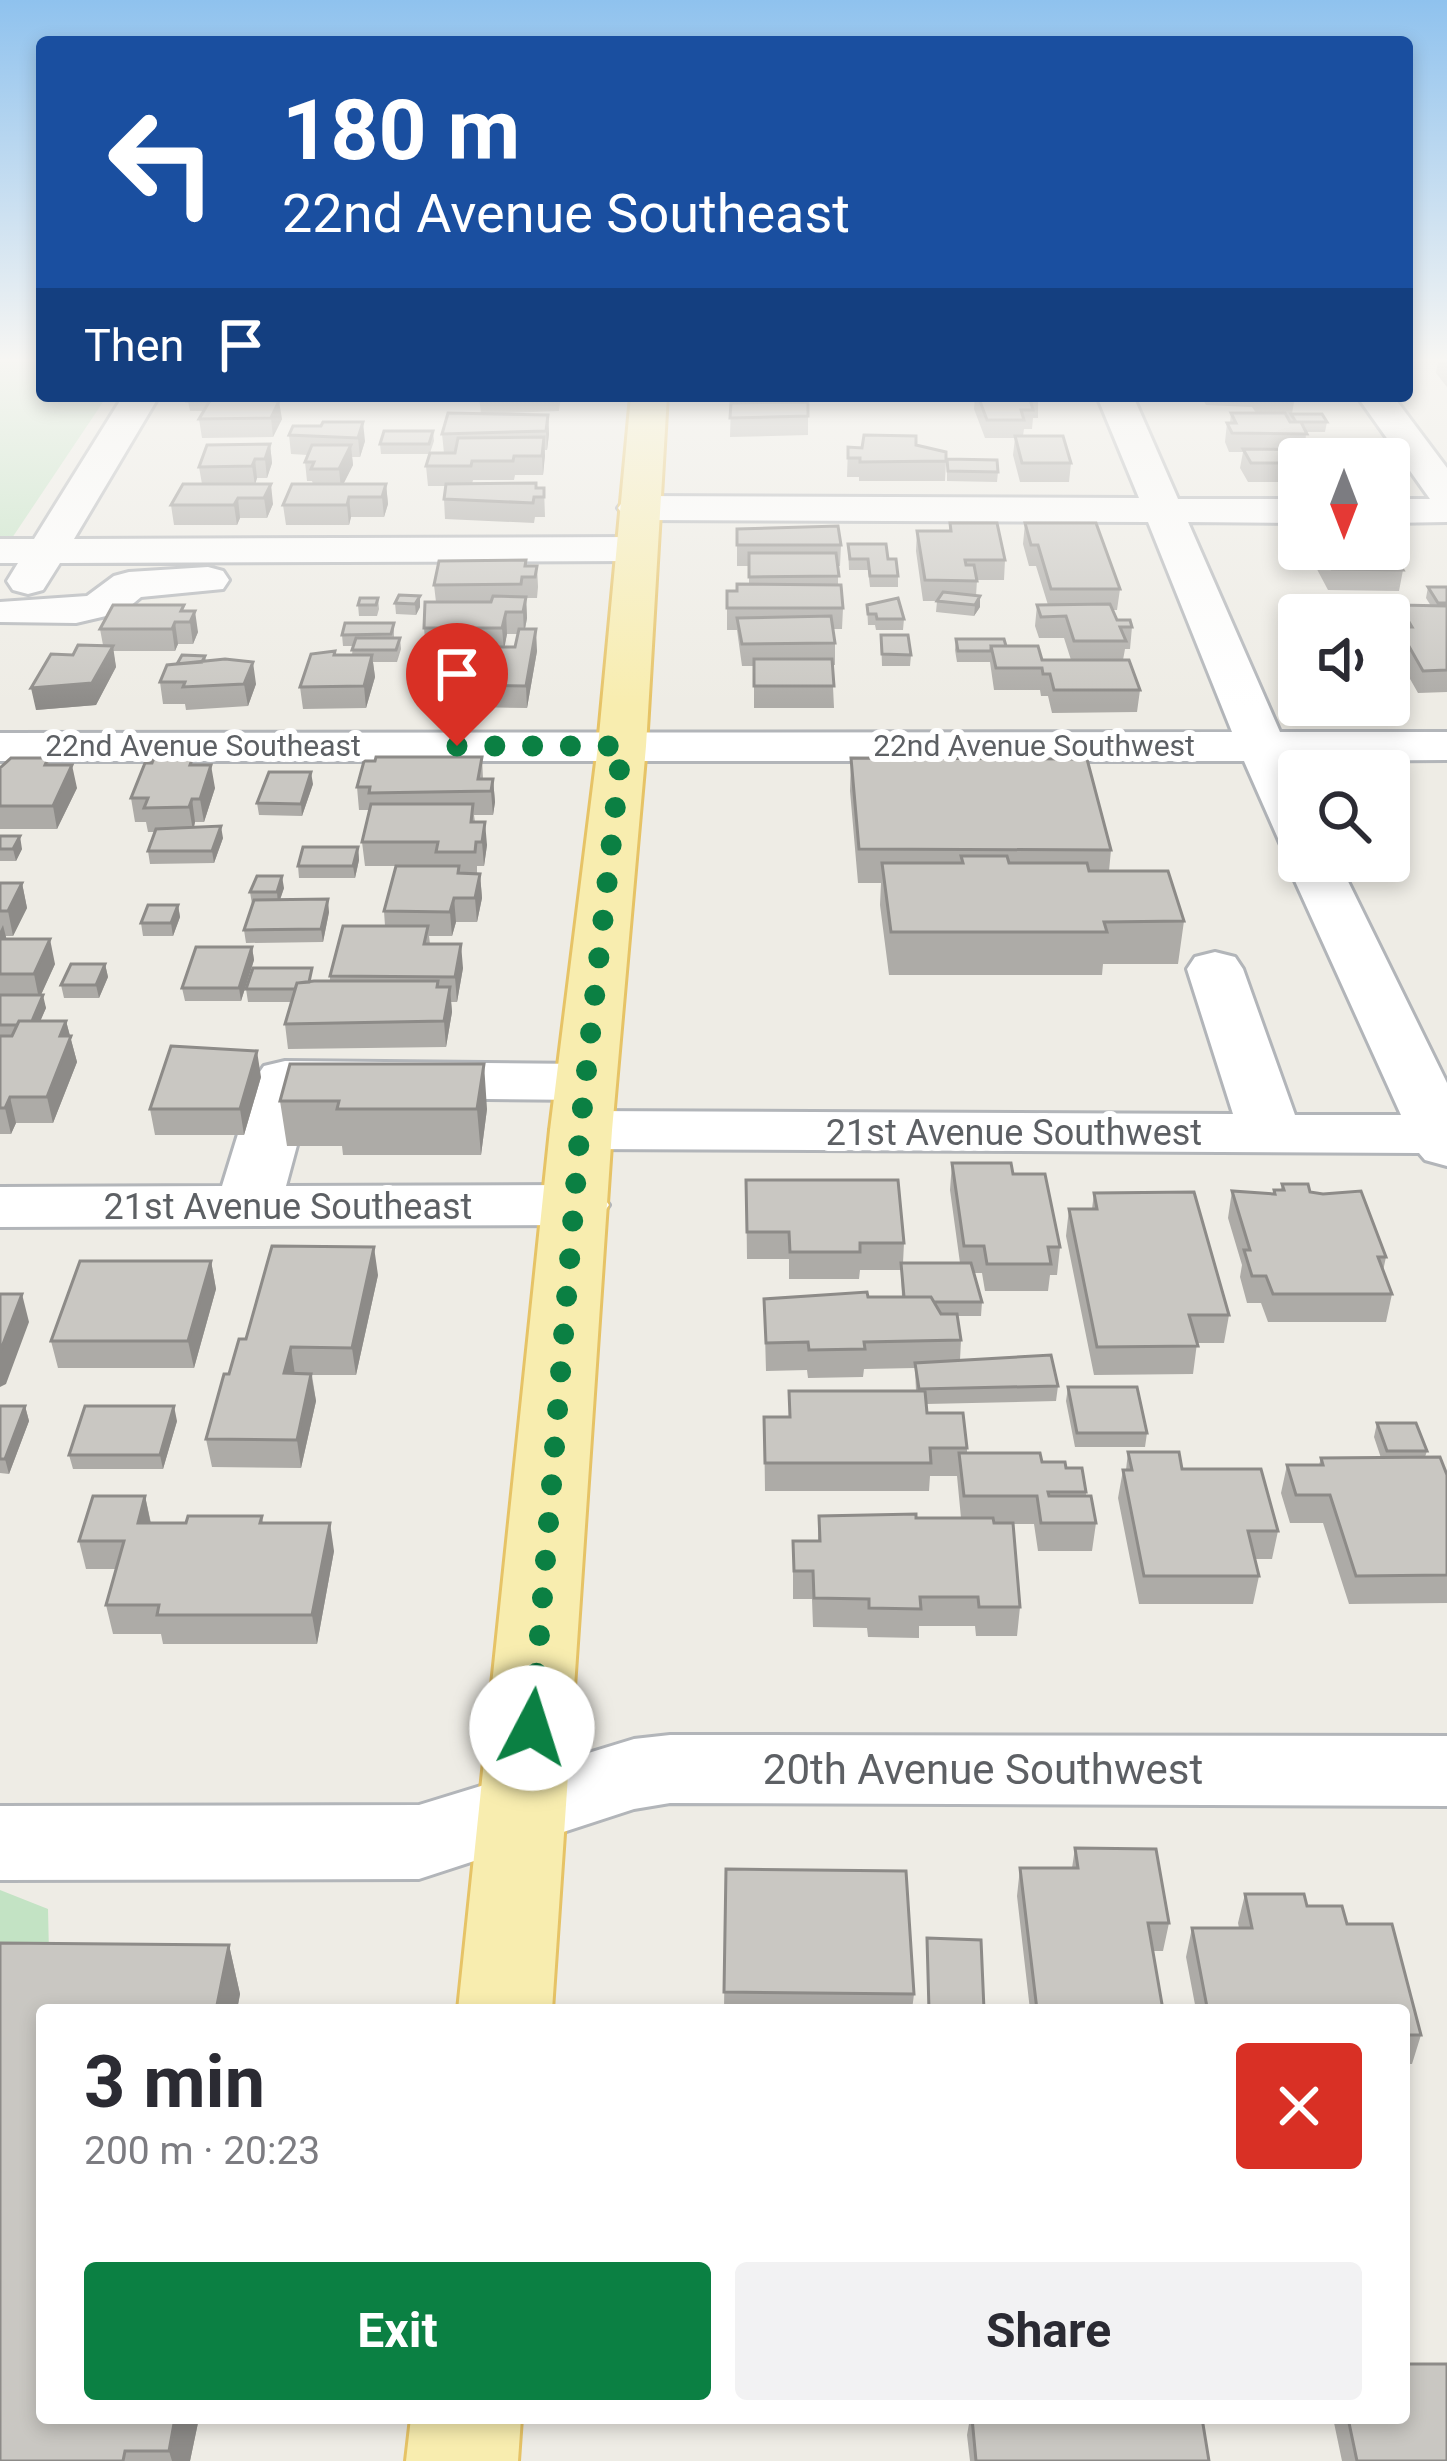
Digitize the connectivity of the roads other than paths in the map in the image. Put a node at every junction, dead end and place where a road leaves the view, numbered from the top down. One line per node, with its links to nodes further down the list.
1 (91, 477): 10 (street)
2 (642, 477): 8 (main road)
3 (1147, 477): 4 (street)
4 (1161, 511): 5 (street); 8 (street); 14 (street)
5 (1278, 511)
6 (1410, 511): 7 (street)
7 (1447, 511)
8 (637, 528): 11 (street); 13 (main road)
9 (0, 550): 10 (street)
10 (46, 550): 11 (street); 12 (street)
11 (334, 550): 12 (street)
12 (5, 622)
13 (622, 746): 14 (street, 22nd Avenue Southwest); 16 (street, 22nd Avenue Southeast); 20 (main road)
14 (1259, 746): 15 (street, 22nd Avenue Southwest); 17 (street)
15 (1447, 746)
16 (0, 747)
17 (1278, 788)
18 (1322, 882): 22 (street)
19 (1215, 969): 21 (street)
20 (583, 1106): 21 (street, 21st Avenue Southwest); 23 (main road); 24 (street, 21st Avenue Southwest)
21 (1270, 1133): 22 (street, 21st Avenue Southwest)
22 (1444, 1138)
23 (576, 1205): 24 (street, 21st Avenue Southeast); 27 (main road)
24 (248, 1206): 25 (street, 21st Avenue Southeast)
25 (0, 1207)
26 (1447, 1771): 27 (street, 20th Avenue Southwest)
27 (525, 1808): 28 (street, 20th Avenue Southwest); 29 (main road)
28 (0, 1843)
29 (507, 2004)
30 (465, 2424): 31 (main road)
31 (462, 2461)

